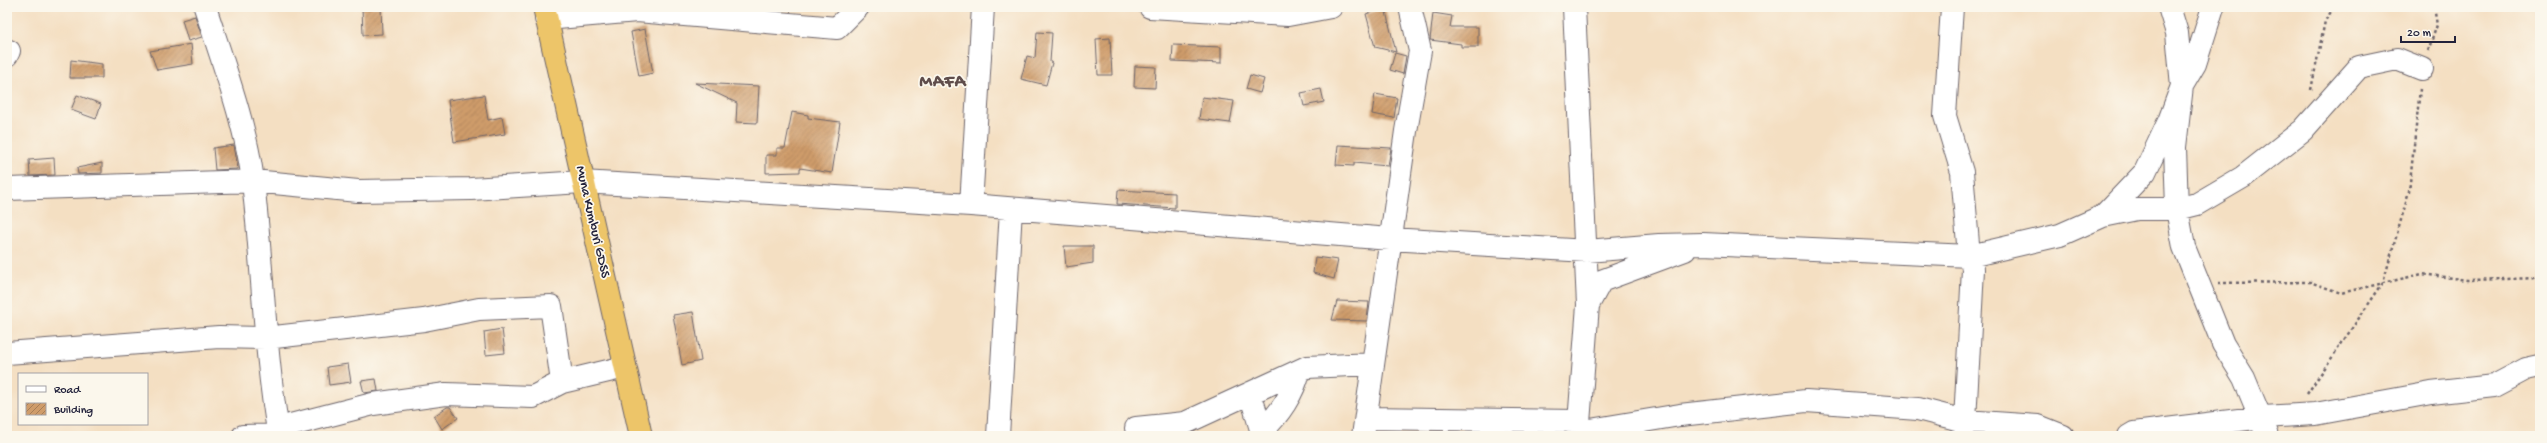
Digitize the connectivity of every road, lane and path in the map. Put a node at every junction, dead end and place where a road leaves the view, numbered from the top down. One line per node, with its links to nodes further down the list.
1 (205, 7): 17 (street)
2 (858, 7): 13 (street)
3 (982, 7): 20 (street)
4 (1150, 7): 5 (street)
5 (1331, 7)
6 (1410, 7): 24 (street)
7 (1574, 7): 26 (street)
8 (1952, 7): 27 (street)
9 (2169, 7): 15 (street)
10 (2213, 7): 15 (street)
11 (2334, 7): 16 (path)
12 (2434, 7): 14 (path)
13 (545, 13): 18 (highway, Muna Kumburi GDSS)
14 (2422, 69): 22 (street); 30 (path)
15 (2182, 86): 22 (street); 23 (street)
16 (2311, 91)
17 (253, 181): 18 (street); 19 (street); 32 (street)
18 (582, 182): 20 (street); 36 (highway, Muna Kumburi GDSS)
19 (7, 189)
20 (971, 205): 21 (street)
21 (1010, 209): 24 (street); 50 (street)
22 (2176, 209): 23 (street); 29 (street)
23 (2103, 216): 27 (street)
24 (1390, 239): 26 (street); 34 (street)
25 (1703, 244): 26 (street); 27 (street); 31 (street)
26 (1587, 251): 31 (street)
27 (1970, 256): 44 (street)
28 (2540, 278): 30 (path)
29 (2198, 282): 30 (path); 42 (street)
30 (2382, 283): 40 (path)
31 (1588, 305): 45 (street)
32 (266, 338): 33 (street); 38 (street); 47 (street)
33 (7, 354)
34 (1373, 364): 37 (street); 41 (street)
35 (2540, 366): 40 (street)
36 (625, 367): 38 (street); 49 (highway, Muna Kumburi GDSS)
37 (1299, 371): 39 (street); 46 (street)
38 (562, 382): 47 (street)
39 (1250, 393): 43 (street); 46 (street)
40 (2293, 415): 42 (street)
41 (1364, 427): 45 (street)
42 (2264, 427): 52 (street)
43 (1136, 428)
44 (1963, 428): 45 (street); 51 (street)
45 (1579, 430)
46 (1263, 434)
47 (279, 435): 48 (street)
48 (243, 436)
49 (641, 436)
50 (998, 436)
51 (2063, 436)
52 (2129, 436)

